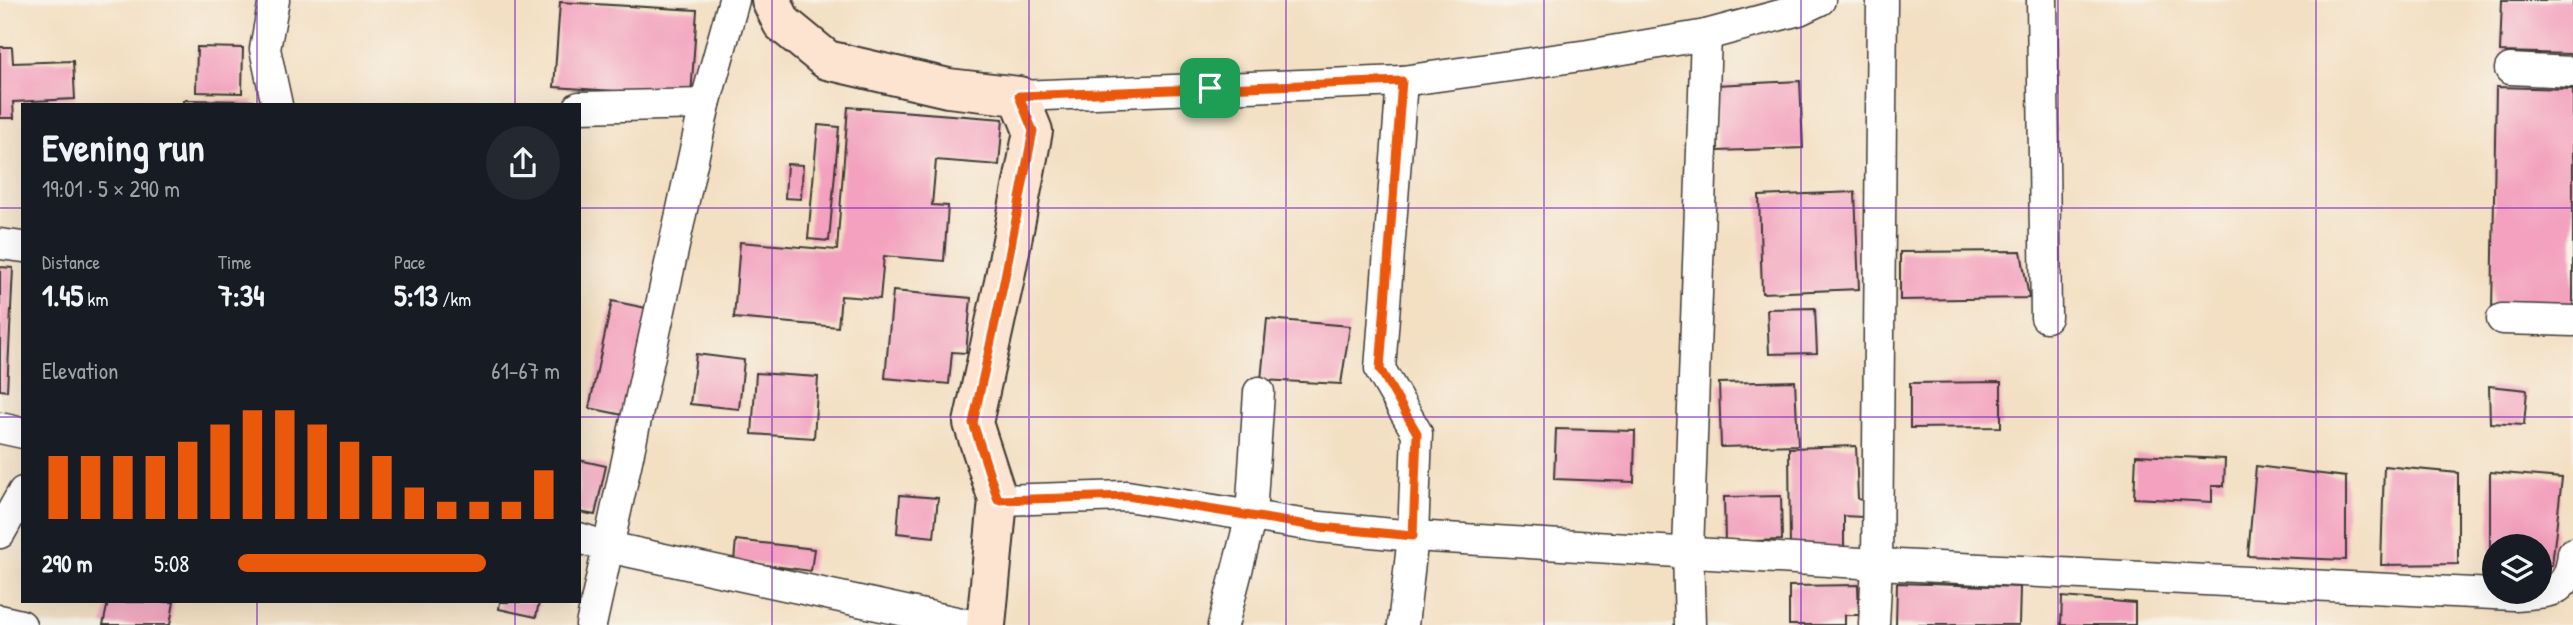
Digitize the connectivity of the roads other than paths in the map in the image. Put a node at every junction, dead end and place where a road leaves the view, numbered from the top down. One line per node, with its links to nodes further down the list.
1 (274, 0): 12 (street)
2 (734, 0): 13 (street)
3 (771, 0): 11 (main road)
4 (1820, 0): 7 (street)
5 (1882, 0): 32 (street)
6 (2042, 0): 17 (street)
7 (1706, 35): 10 (street); 30 (street)
8 (2510, 69): 9 (street)
9 (2573, 72)
10 (1402, 81): 11 (street); 27 (street)
11 (1019, 96): 24 (main road)
12 (277, 103)
13 (705, 104): 14 (street); 29 (street)
14 (581, 107)
15 (0, 244): 16 (street)
16 (21, 247)
17 (2046, 317)
18 (2502, 319): 19 (street)
19 (2573, 321)
20 (1259, 392): 25 (street)
21 (0, 428): 22 (street)
22 (21, 433)
23 (21, 496): 26 (street)
24 (998, 500): 25 (street); 37 (main road)
25 (1251, 516): 27 (street); 38 (street)
26 (0, 533)
27 (1413, 536): 30 (street); 39 (street)
28 (581, 539): 29 (street)
29 (608, 547): 35 (street); 36 (street)
30 (1688, 551): 32 (street); 40 (street)
31 (2573, 553): 32 (street)
32 (1877, 564): 41 (street)
33 (0, 620): 34 (street)
34 (21, 625)
35 (591, 625)
36 (970, 625)
37 (986, 625)
38 (1223, 625)
39 (1403, 625)
40 (1690, 625)
41 (1874, 625)

